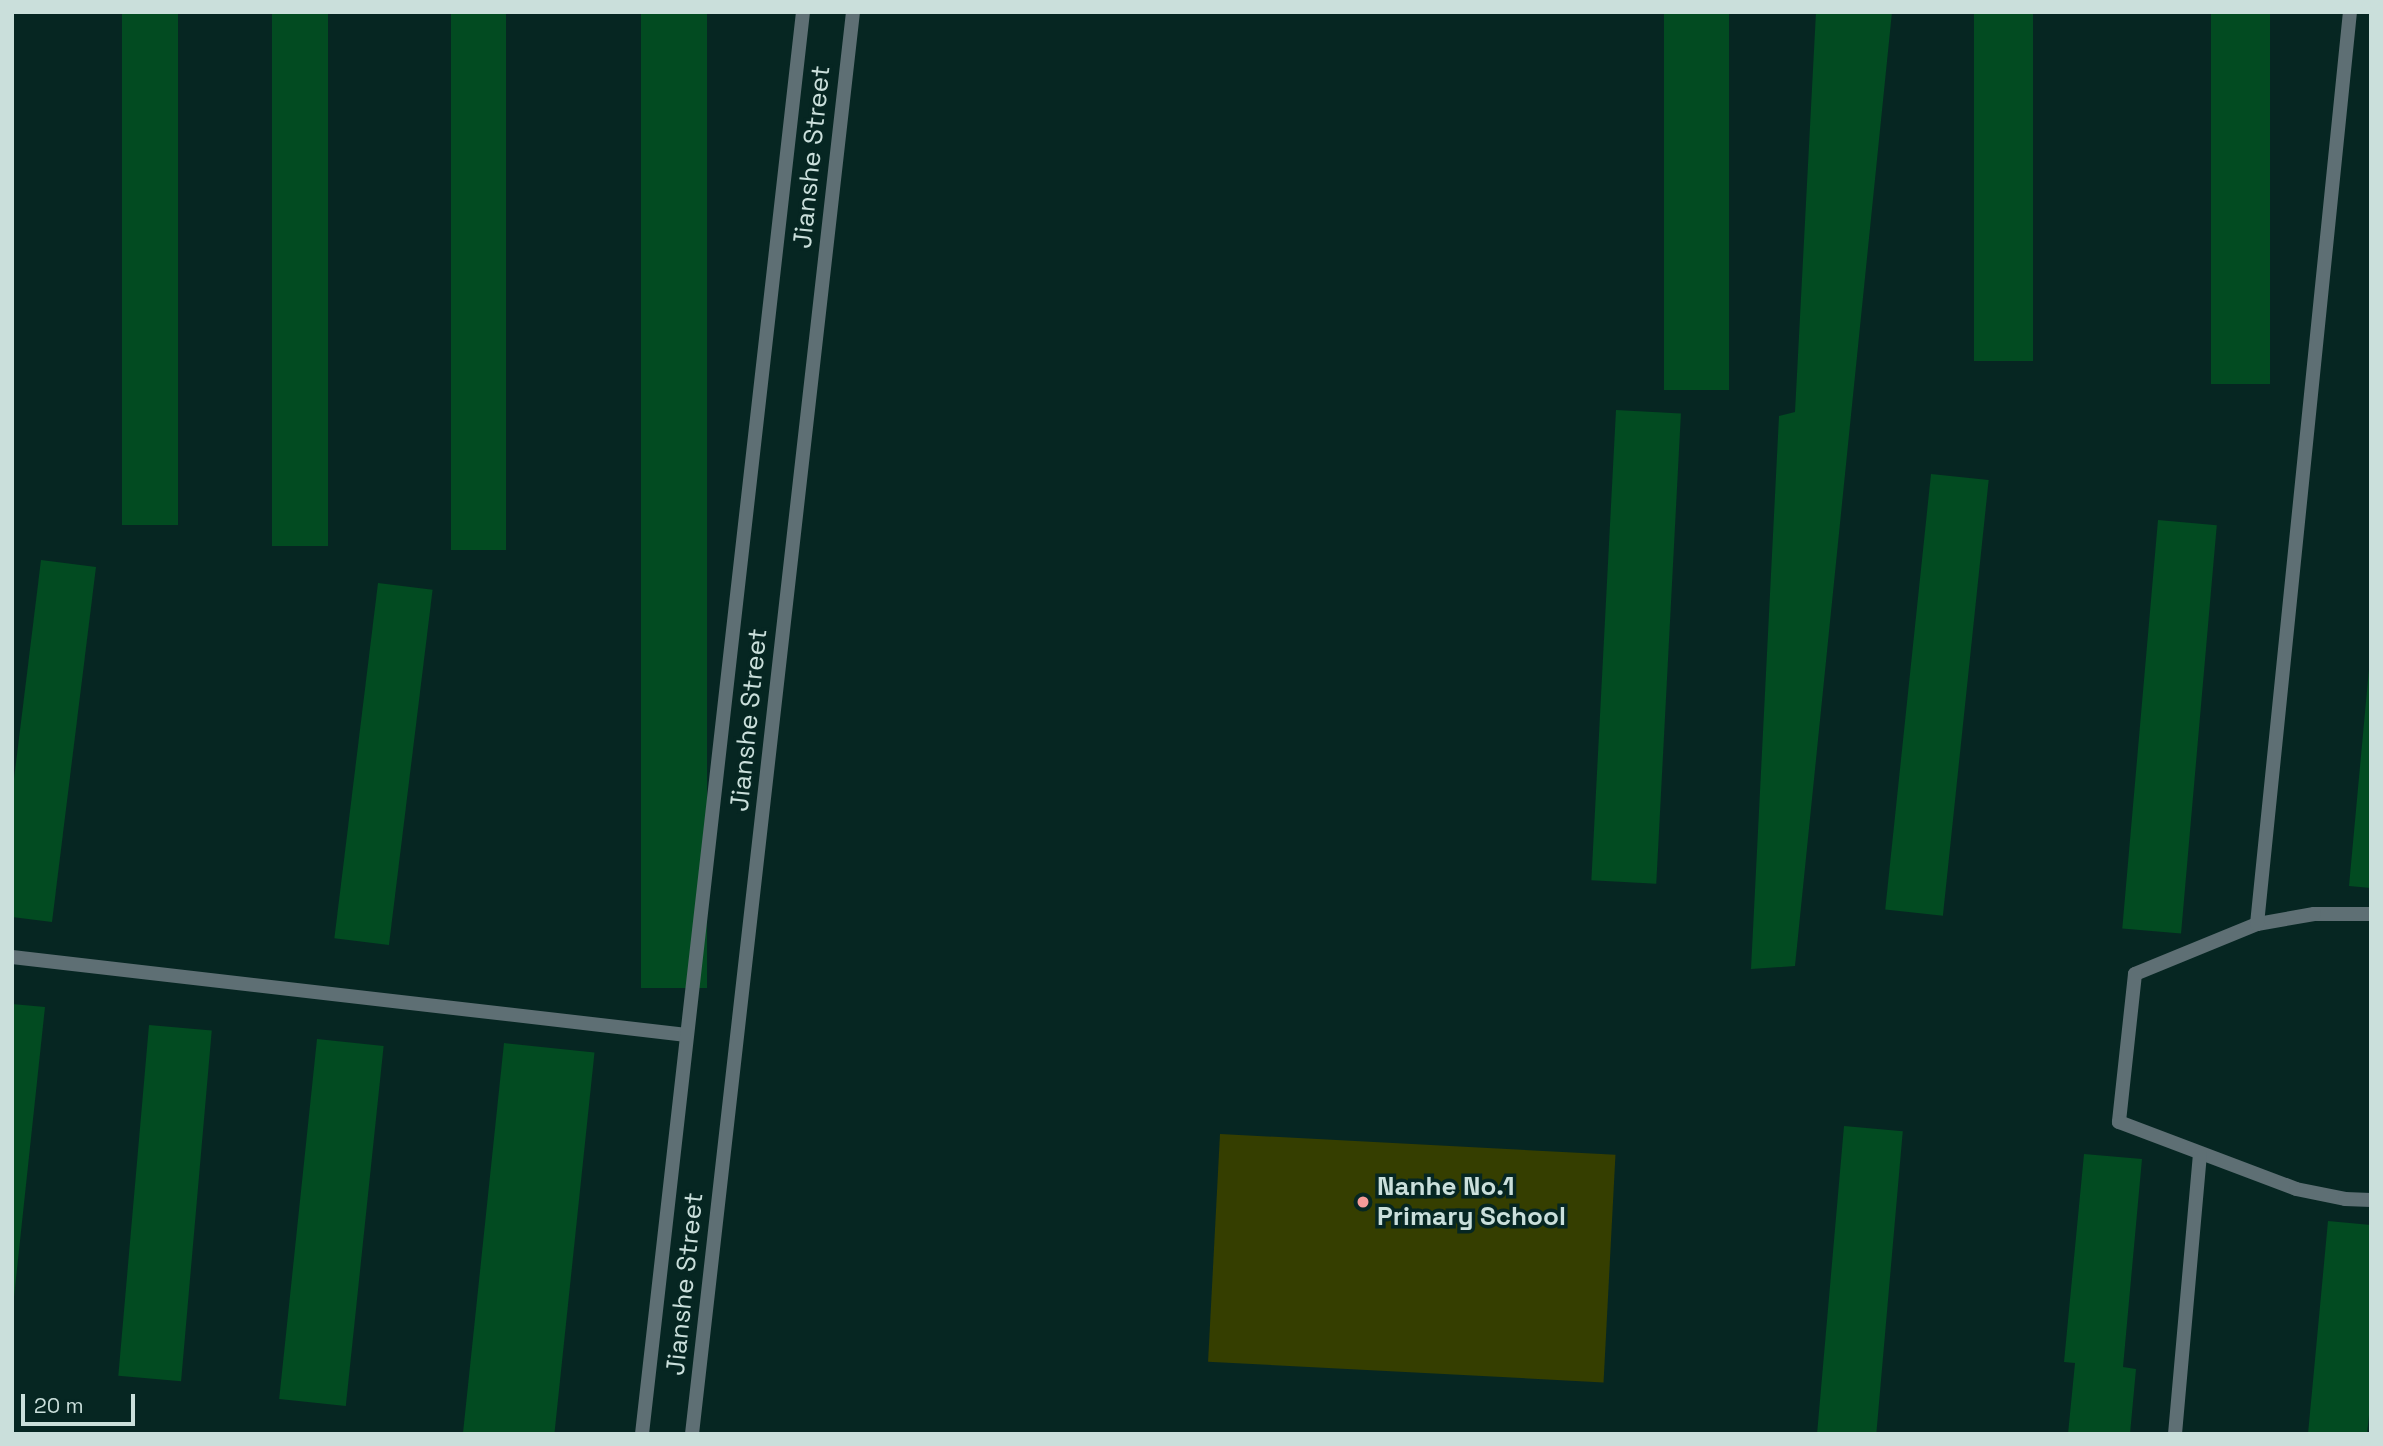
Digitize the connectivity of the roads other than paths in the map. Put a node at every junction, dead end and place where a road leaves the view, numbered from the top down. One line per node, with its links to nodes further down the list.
1 (803, 12): 7 (street, Jianshe Street)
2 (853, 12): 11 (street, Jianshe Street)
3 (2350, 12): 5 (street)
4 (2371, 914): 5 (street)
5 (2257, 924): 8 (street)
6 (12, 957): 7 (street)
7 (687, 1035): 10 (street, Jianshe Street)
8 (2200, 1154): 9 (street); 12 (street)
9 (2371, 1200)
10 (642, 1434)
11 (692, 1434)
12 (2175, 1434)

